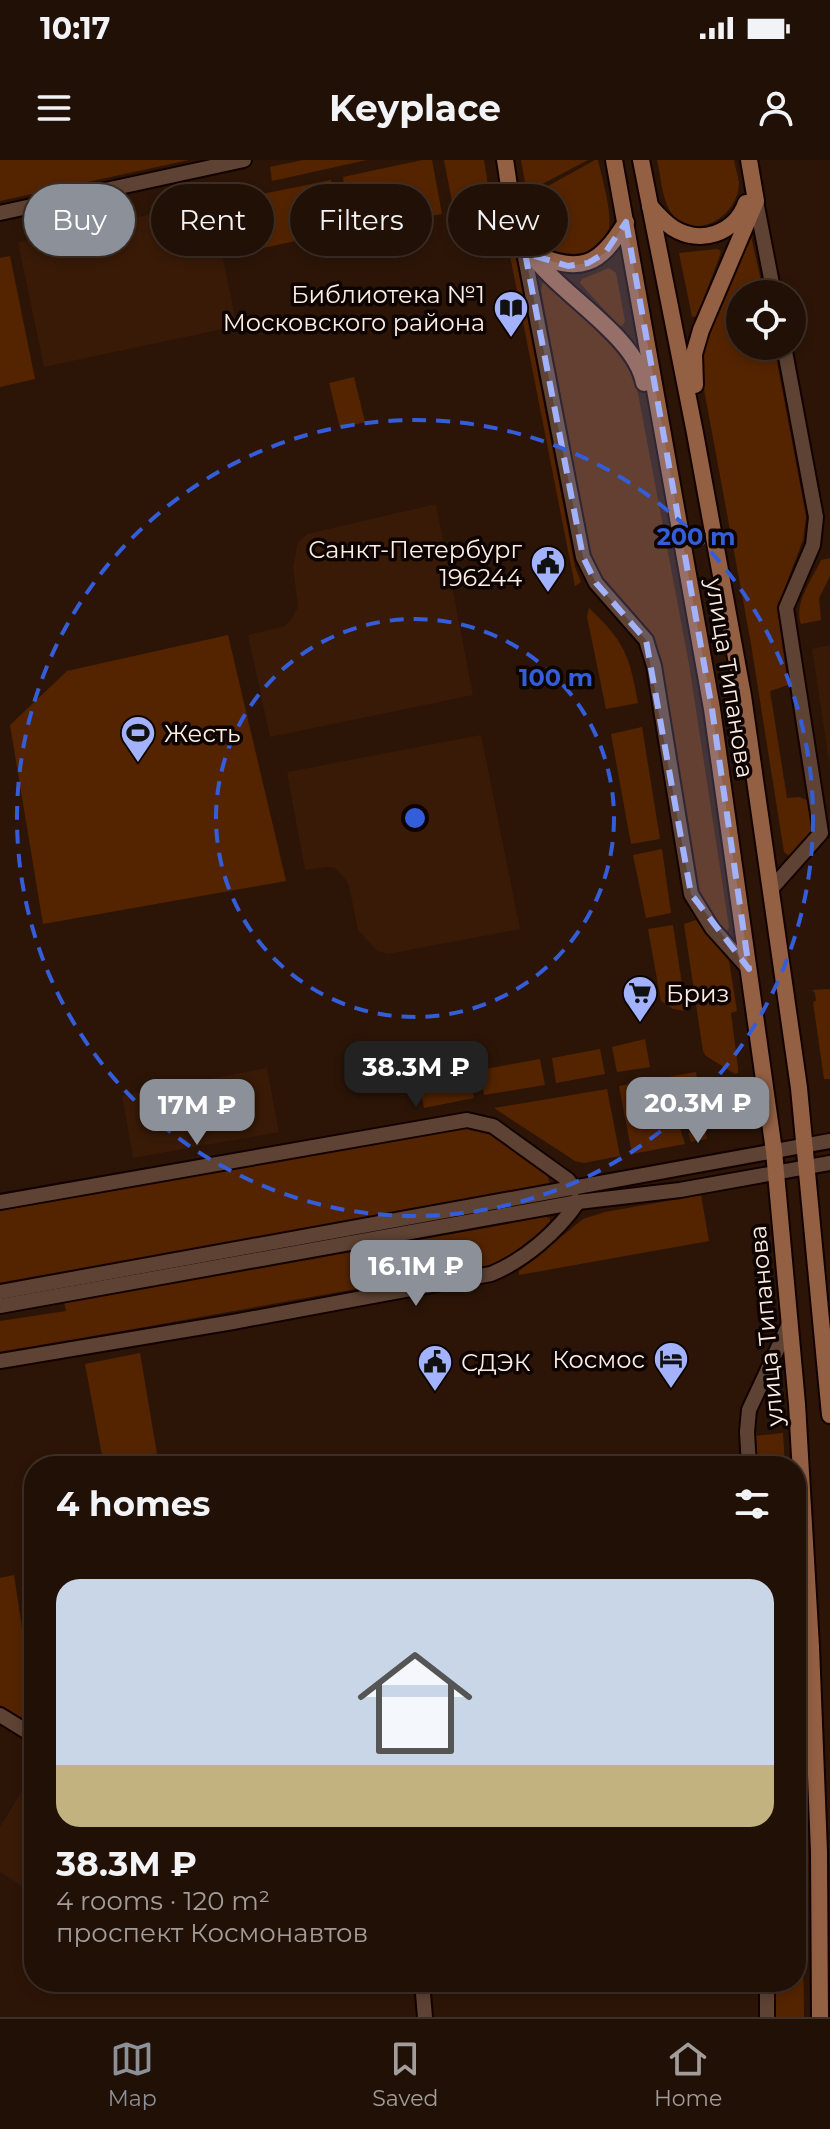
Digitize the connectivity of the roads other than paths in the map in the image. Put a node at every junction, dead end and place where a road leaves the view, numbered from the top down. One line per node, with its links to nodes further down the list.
1 (244, 160): 9 (street)
2 (505, 160): 6 (main road)
3 (614, 160): 10 (main road, улица Типанова)
4 (641, 160): 8 (main road, улица Типанова)
5 (749, 160): 7 (main road)
6 (510, 184)
7 (753, 191): 8 (main road); 14 (street); 16 (main road)
8 (650, 205): 16 (main road, улица Типанова)
9 (0, 213)
10 (626, 222): 13 (main road); 17 (main road, улица Типанова)
11 (529, 256): 19 (street)
12 (531, 256): 17 (main road)
13 (537, 256)
14 (771, 280)
15 (787, 360): 18 (street)
16 (695, 433): 18 (main road, улица Типанова)
17 (662, 440): 19 (main road, улица Типанова)
18 (771, 889): 21 (main road, улица Типанова)
19 (749, 969): 22 (main road, улица Типанова)
20 (830, 1141): 21 (street)
21 (806, 1146): 22 (street); 24 (main road, улица Типанова)
22 (774, 1151): 25 (main road, улица Типанова); 26 (street)
23 (830, 1163): 24 (street)
24 (808, 1167): 25 (street); 32 (main road, улица Типанова)
25 (776, 1173): 26 (street); 30 (main road, улица Типанова)
26 (576, 1195): 27 (street); 28 (street); 29 (street); 31 (street)
27 (0, 1202)
28 (0, 1292)
29 (0, 1306)
30 (790, 1322): 33 (street); 34 (main road, улица Типанова)
31 (0, 1361)
32 (830, 1415)
33 (749, 1456)
34 (799, 1456)
35 (806, 1570): 36 (main road, улица Типанова)
36 (811, 1647): 37 (street); 44 (main road, улица Типанова)
37 (806, 1654)
38 (0, 1715): 39 (street)
39 (24, 1730)
40 (423, 1992): 42 (street)
41 (767, 1992): 43 (street)
42 (425, 2017)
43 (767, 2017)
44 (820, 2017)

